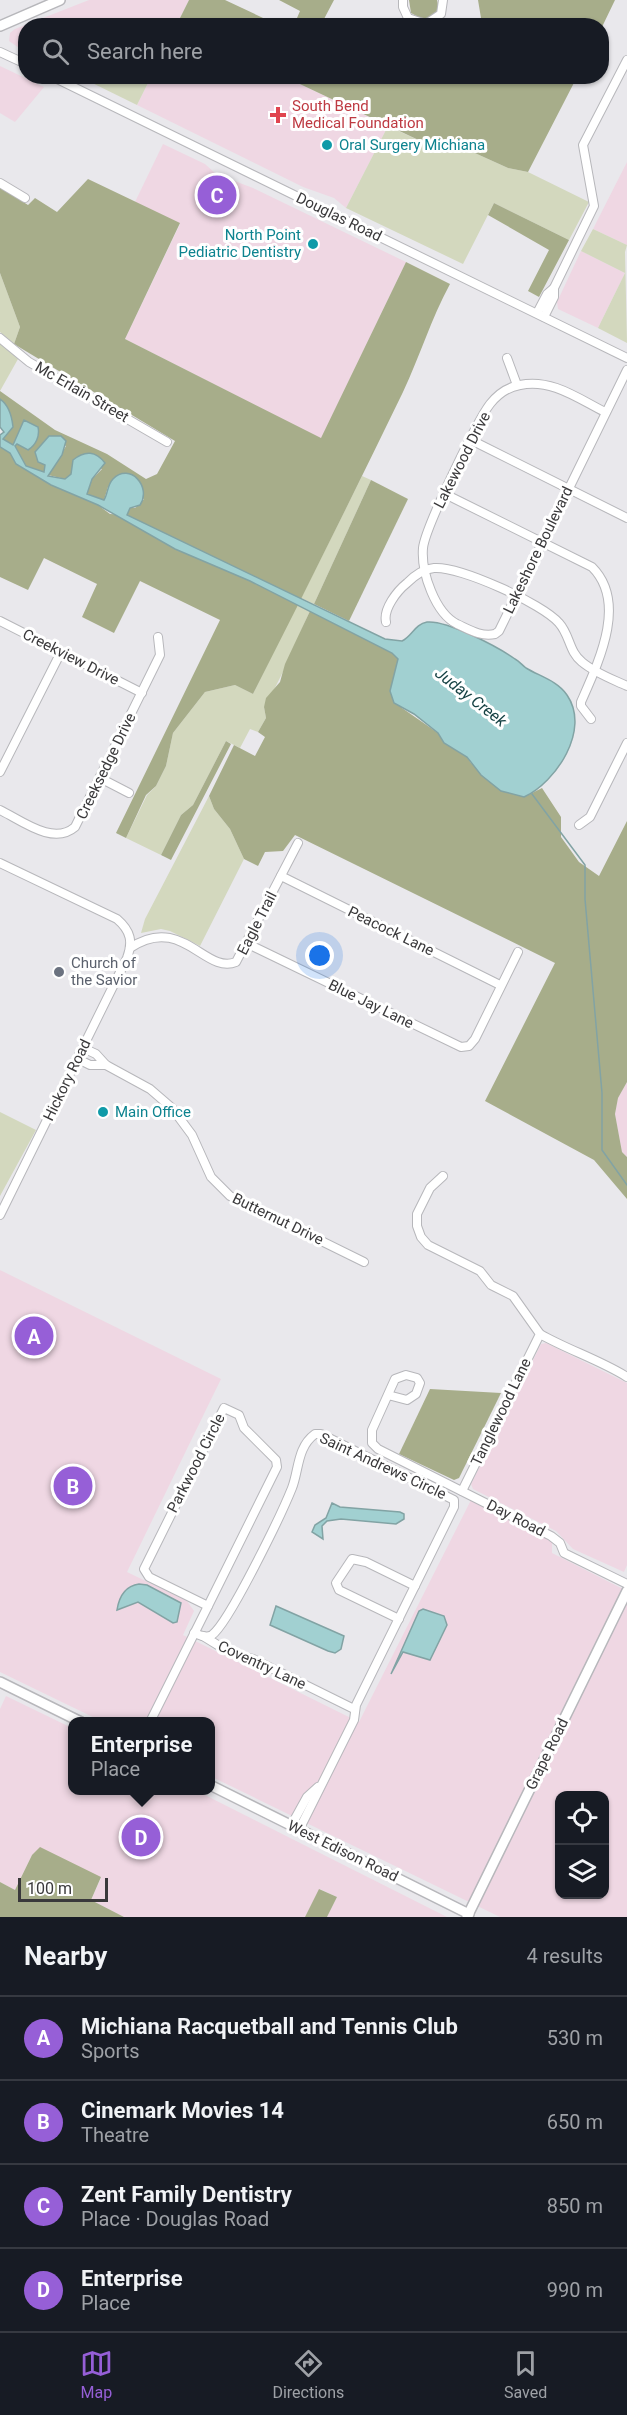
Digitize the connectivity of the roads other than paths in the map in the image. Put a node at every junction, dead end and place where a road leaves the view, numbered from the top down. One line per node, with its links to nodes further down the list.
1 (60, 0): 5 (main road)
2 (403, 0): 6 (street)
3 (443, 0): 7 (street)
4 (18, 18): 8 (main road)
5 (18, 18)
6 (408, 18)
7 (435, 18)
8 (0, 26)
9 (0, 52): 10 (street)
10 (18, 60)
11 (627, 60): 15 (street)
12 (67, 84): 15 (street, Douglas Road)
13 (0, 183): 14 (street)
14 (25, 198)
15 (541, 315): 18 (street, Douglas Road)
16 (0, 338): 23 (street, Mc Erlain Street)
17 (507, 358): 20 (street)
18 (627, 358)
19 (627, 370): 21 (street, Lakeshore Boulevard)
20 (517, 385): 21 (street); 22 (street, Lakewood Drive)
21 (605, 412): 24 (street, Lakeshore Boulevard)
22 (471, 440): 24 (street); 25 (street, Lakewood Drive)
23 (167, 442)
24 (568, 488): 26 (street); 27 (street, Lakeshore Boulevard)
25 (445, 494): 27 (street); 28 (street, Lakewood Drive)
26 (627, 518)
27 (542, 542): 29 (street, Lakeshore Boulevard); 30 (street)
28 (426, 569): 29 (street); 29 (street, Lakeshore Boulevard); 33 (street)
29 (515, 596): 36 (street)
30 (618, 602)
31 (0, 621): 35 (street, Creekview Drive)
32 (618, 621): 36 (street)
33 (386, 622)
34 (158, 638): 38 (street, Creeksedge Drive)
35 (61, 652): 38 (street, Creekview Drive); 41 (street)
36 (596, 671): 37 (street); 39 (street)
37 (627, 686)
38 (142, 693): 42 (street, Creeksedge Drive)
39 (591, 718)
40 (627, 743): 45 (street)
41 (0, 772)
42 (100, 778): 43 (street); 44 (street, Creeksedge Drive)
43 (129, 793)
44 (0, 810)
45 (579, 825)
46 (297, 843): 48 (street, Eagle Trail)
47 (0, 863): 50 (street)
48 (281, 876): 49 (street, Eagle Trail); 52 (street, Peacock Lane)
49 (248, 944): 50 (street, Eagle Trail); 52 (street, Blue Jay Lane)
50 (130, 945): 53 (street, Hickory Road)
51 (518, 952): 52 (street)
52 (500, 985)
53 (83, 1048): 54 (street, Hickory Road); 55 (street, Butternut Drive)
54 (78, 1059): 55 (street, Butternut Drive); 57 (street, Hickory Road)
55 (106, 1065): 58 (street, Butternut Drive)
56 (443, 1176): 59 (street)
57 (0, 1215)
58 (364, 1262)
59 (540, 1334): 60 (street); 62 (street, Tanglewood Lane)
60 (627, 1377)
61 (388, 1395): 62 (street, Day Road)
62 (462, 1491): 63 (street, Day Road)
63 (627, 1584)
64 (415, 1586): 67 (street, Saint Andrews Circle); 67 (street); 68 (street, Saint Andrews Circle)
65 (627, 1591): 77 (main road, Grape Road)
66 (208, 1606): 66 (street, Parkwood Circle); 68 (street, Parkwood Circle)
67 (399, 1619): 71 (street, Saint Andrews Circle)
68 (198, 1634): 70 (street, Parkwood Circle); 71 (street, Coventry Lane)
69 (0, 1682): 72 (main road)
70 (160, 1704): 73 (street, Parkwood Circle); 74 (street, Parkwood Circle)
71 (354, 1709): 76 (street, Saint Andrews Circle)
72 (71, 1717)
73 (153, 1717)
74 (158, 1717)
75 (215, 1788): 76 (main road, West Edison Road)
76 (295, 1828): 77 (main road, West Edison Road)
77 (470, 1916)

